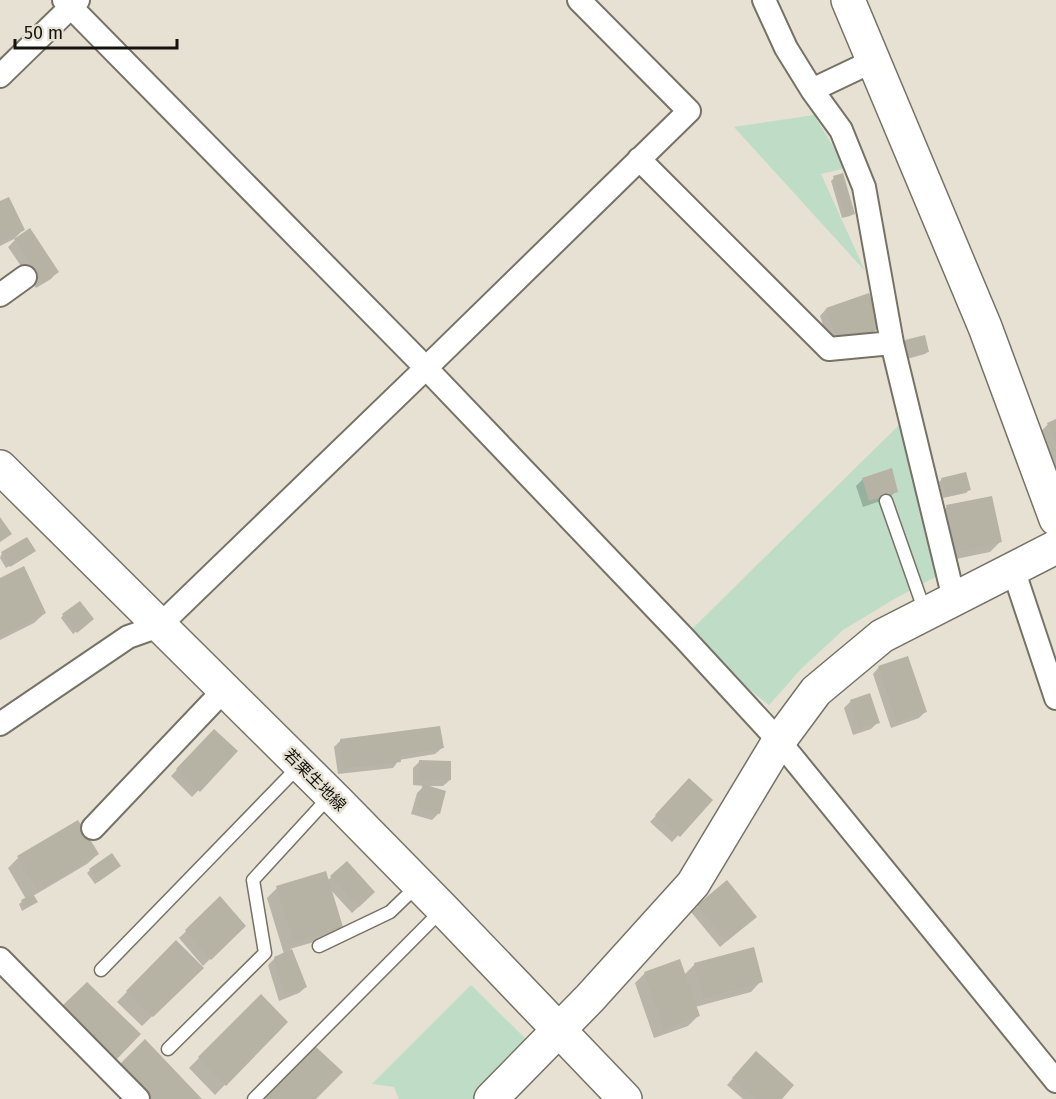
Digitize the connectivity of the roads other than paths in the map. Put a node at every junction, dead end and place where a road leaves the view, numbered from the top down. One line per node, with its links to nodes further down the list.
1 (579, 0): 8 (street)
2 (764, 0): 7 (street)
3 (848, 0): 5 (street)
4 (71, 2): 6 (street); 12 (street)
5 (873, 61): 7 (street); 15 (street)
6 (0, 76)
7 (812, 90): 11 (street)
8 (639, 159): 11 (street); 12 (street)
9 (25, 277): 10 (street)
10 (0, 295)
11 (892, 343): 18 (street)
12 (426, 368): 20 (street); 24 (street)
13 (0, 467): 20 (street, 若栗生地線)
14 (886, 501): 19 (lane)
15 (1056, 519)
16 (1056, 546): 17 (street)
17 (1013, 569): 18 (street); 22 (street)
18 (954, 599): 19 (street)
19 (926, 613): 24 (street)
20 (159, 626): 21 (street, 若栗生地線); 23 (street)
21 (224, 690): 25 (street, 若栗生地線); 27 (street)
22 (1056, 698)
23 (0, 724)
24 (779, 741): 33 (street); 35 (street)
25 (300, 765): 26 (street, 若栗生地線); 32 (lane)
26 (331, 795): 28 (street, 若栗生地線); 34 (lane)
27 (93, 828)
28 (419, 885): 29 (street, 若栗生地線); 30 (lane)
29 (443, 909): 33 (street, 若栗生地線); 37 (lane)
30 (319, 946)
31 (0, 959): 36 (street)
32 (101, 970)
33 (558, 1030): 38 (street); 39 (street, 若栗生地線)
34 (168, 1049)
35 (1056, 1081)
36 (138, 1099)
37 (254, 1099)
38 (491, 1099)
39 (625, 1099)

